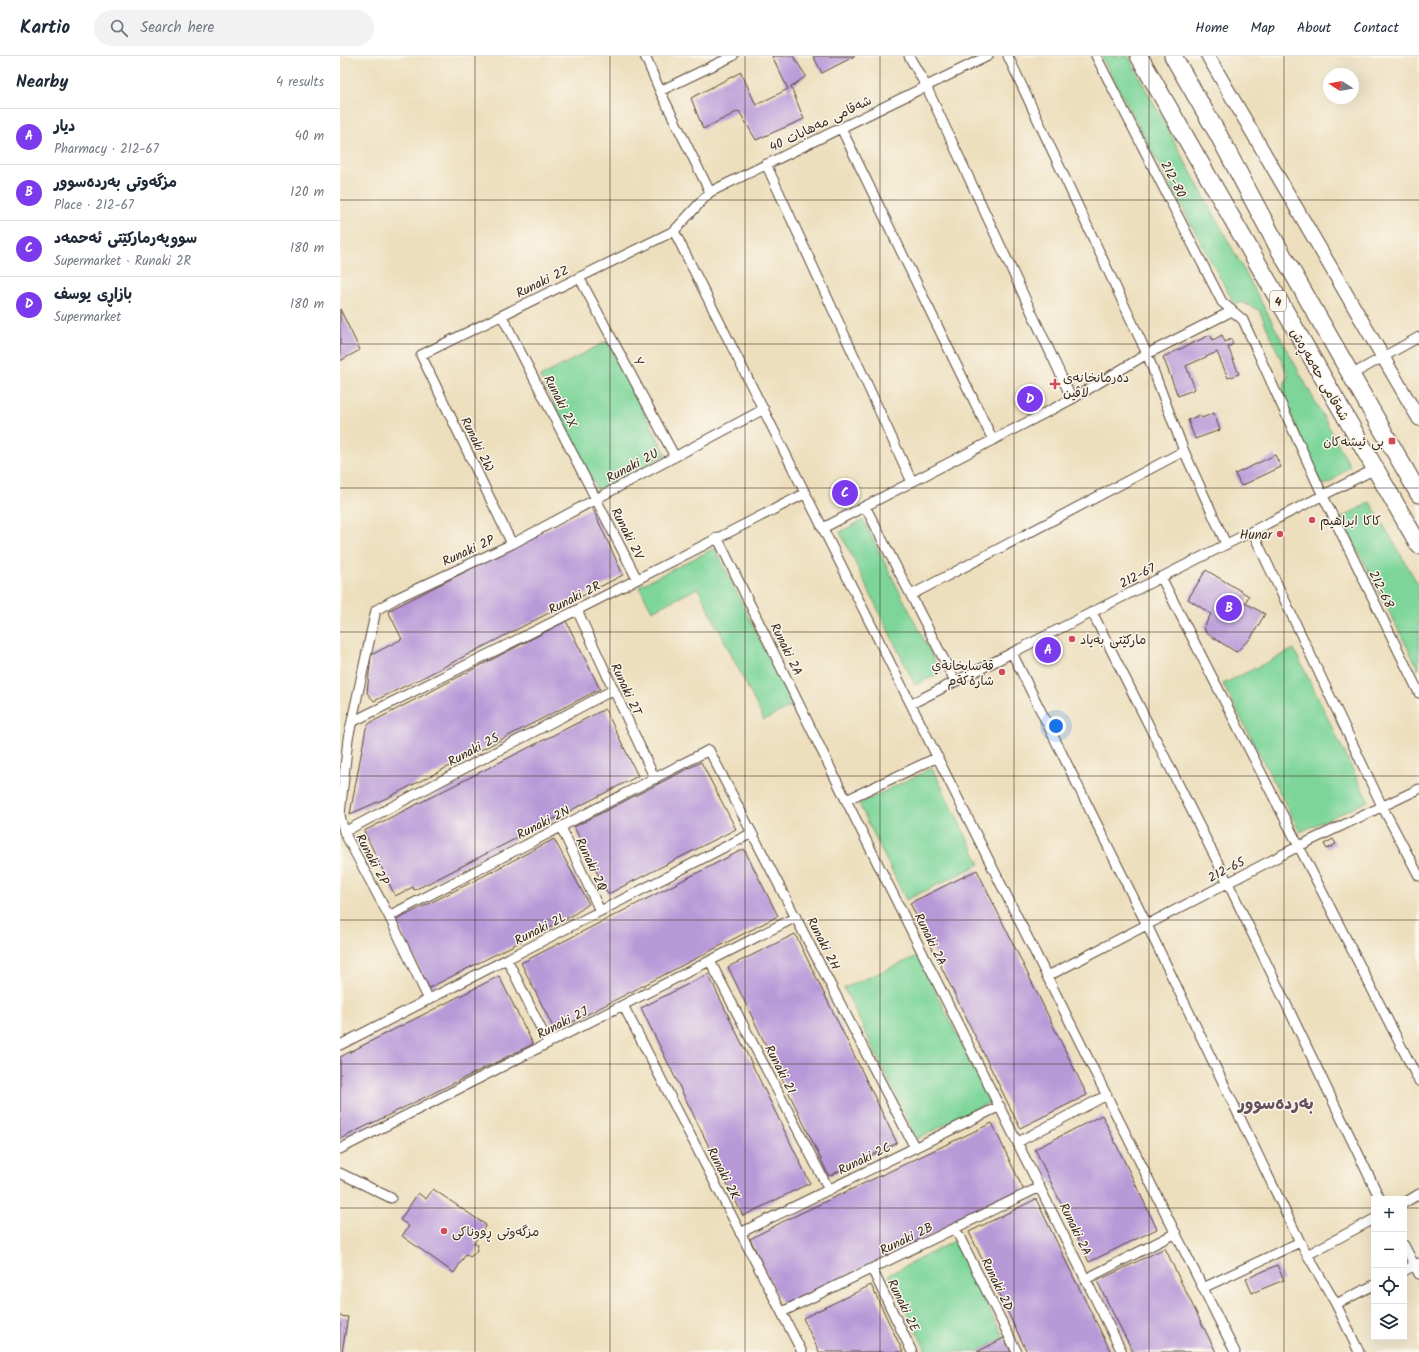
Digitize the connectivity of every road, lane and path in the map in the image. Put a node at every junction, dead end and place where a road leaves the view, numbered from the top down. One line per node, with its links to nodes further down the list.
1 (645, 56): 13 (street)
2 (733, 56): 13 (street)
3 (910, 56): 12 (street)
4 (988, 56): 12 (street, شەقامی مەهابات 40)
5 (1008, 56): 26 (street)
6 (1096, 56): 23 (street, 212-80)
7 (1139, 56): 18 (highway, شەقامی حەمەڕەش / 4)
8 (1173, 56): 11 (highway, شەقامی حەمەڕەش / 4)
9 (1186, 56): 11 (highway)
10 (1208, 56): 28 (street)
11 (1188, 83): 17 (highway, شەقامی حەمەڕەش / 4)
12 (926, 86): 14 (street, شەقامی مەهابات 40); 30 (street)
13 (660, 91): 16 (street)
14 (841, 128): 15 (street, شەقامی مەهابات 40); 33 (street)
15 (766, 164): 16 (street, شەقامی مەهابات 40); 37 (street)
16 (710, 192): 19 (street, شەقامی مەهابات 40)
17 (1259, 213): 18 (highway); 20 (highway, شەقامی حەمەڕەش / 4)
18 (1235, 226): 21 (highway, شەقامی حەمەڕەش / 4)
19 (674, 231): 22 (street, Runaki 2Z); 31 (street)
20 (1278, 247): 21 (highway); 29 (highway, شەقامی حەمەڕەش / 4)
21 (1254, 260): 36 (highway, شەقامی حەمەڕەش / 4)
22 (579, 277): 24 (street, Runaki 2Z); 35 (street, Y)
23 (1232, 311): 26 (street); 40 (street, 212-80)
24 (502, 316): 27 (street, Runaki 2Z); 41 (street, Runaki 2X)
25 (1419, 337): 28 (street)
26 (1147, 354): 30 (street); 34 (street)
27 (421, 355): 46 (street, Runaki 2W)
28 (1384, 357): 29 (street); 32 (street)
29 (1351, 375): 39 (highway, شەقامی حەمەڕەش / 4)
30 (1072, 399): 33 (street)
31 (764, 409): 35 (street, Runaki 2U); 38 (street)
32 (1419, 419)
33 (993, 440): 37 (street)
34 (1184, 452): 47 (street); 51 (street)
35 (675, 456): 41 (street, Runaki 2U)
36 (1375, 469): 40 (street, 212-67); 48 (highway, شەقامی حەمەڕەش / 4)
37 (912, 482): 42 (street)
38 (806, 492): 43 (street); 45 (street, Runaki 2R)
39 (1419, 494)
40 (1323, 496): 44 (street, 212-67); 57 (street, 212-68)
41 (596, 499): 46 (street, Runaki 2U); 50 (street, Runaki 2V)
42 (865, 506): 43 (street); 51 (street)
43 (823, 528): 58 (street)
44 (1252, 531): 47 (street, 212-67); 65 (street)
45 (718, 537): 50 (street, Runaki 2R); 64 (street, Runaki 2A)
46 (512, 544): 59 (street, Runaki 2P)
47 (1226, 544): 49 (street, 212-67)
48 (1419, 545)
49 (1161, 578): 53 (street, 212-67); 69 (street)
50 (637, 579): 52 (street, Runaki 2R)
51 (911, 595): 55 (street)
52 (577, 610): 56 (street, Runaki 2T); 59 (street, Runaki 2R)
53 (1092, 612): 54 (street, 212-67); 71 (street)
54 (1012, 653): 55 (street, 212-67); 75 (street)
55 (956, 681): 58 (street, 212-67)
56 (613, 690): 62 (street, Runaki 2T); 67 (street, Runaki 2S)
57 (1419, 693)
58 (911, 704): 61 (street)
59 (352, 722): 67 (street, Runaki 2P)
60 (709, 750): 62 (street, Runaki 2N); 68 (street, Runaki 2H)
61 (938, 757): 64 (street); 78 (street)
62 (655, 779): 66 (street, Runaki 2N)
63 (1419, 789): 65 (street, 212-65)
64 (846, 800): 85 (street, Runaki 2A)
65 (1382, 806): 69 (street, 212-65); 70 (street)
66 (561, 827): 72 (street, Runaki 2Q); 73 (street, Runaki 2N)
67 (344, 832): 73 (street, Runaki 2P)
68 (752, 833): 72 (street, Runaki 2L); 74 (street, Runaki 2H)
69 (1299, 846): 71 (street, 212-65); 83 (street)
70 (1419, 876)
71 (1228, 883): 75 (street, 212-65); 93 (street)
72 (600, 911): 76 (street, Runaki 2L)
73 (389, 916): 79 (street, Runaki 2P)
74 (796, 917): 77 (street, Runaki 2J); 87 (street, Runaki 2H)
75 (1147, 925): 78 (street, 212-65); 100 (street)
76 (507, 959): 79 (street, Runaki 2L); 81 (street)
77 (710, 961): 80 (street, Runaki 2J); 91 (street, Runaki 2I)
78 (1048, 976): 84 (street)
79 (429, 1000): 82 (street, Runaki 2L)
80 (623, 1005): 81 (street, Runaki 2J); 98 (street, Runaki 2K)
81 (548, 1043): 88 (street, Runaki 2J)
82 (340, 1046)
83 (1419, 1081)
84 (1107, 1095): 86 (street); 99 (street)
85 (1000, 1106): 86 (street, Runaki 2A); 87 (street, Runaki 2C)
86 (1018, 1142): 90 (street, Runaki 2A)
87 (915, 1148): 91 (street, Runaki 2C)
88 (340, 1149)
89 (340, 1173): 94 (street)
90 (1040, 1187): 97 (street, Runaki 2B); 106 (street, Runaki 2A)
91 (829, 1190): 98 (street, Runaki 2C)
92 (1419, 1194): 95 (street)
93 (1379, 1196)
94 (391, 1198)
95 (1407, 1201)
96 (1371, 1222): 102 (street)
97 (955, 1228): 104 (street, Runaki 2B); 113 (street, Runaki 2D)
98 (740, 1233): 110 (street, Runaki 2K)
99 (1176, 1233): 106 (street); 108 (street)
100 (1300, 1242): 102 (street); 108 (street)
101 (1407, 1250): 103 (street)
102 (1307, 1255): 109 (street)
103 (1418, 1267): 105 (street)
104 (872, 1269): 110 (street, Runaki 2B); 112 (street, Runaki 2E)
105 (1407, 1270)
106 (1086, 1279): 114 (street, Runaki 2A)
107 (1371, 1286): 109 (street)
108 (1203, 1288): 115 (street)
109 (1336, 1304): 116 (street)
110 (782, 1312): 111 (street, Runaki 2K)
111 (802, 1352)
112 (912, 1352)
113 (1017, 1352)
114 (1122, 1352)
115 (1235, 1352)
116 (1358, 1352)

